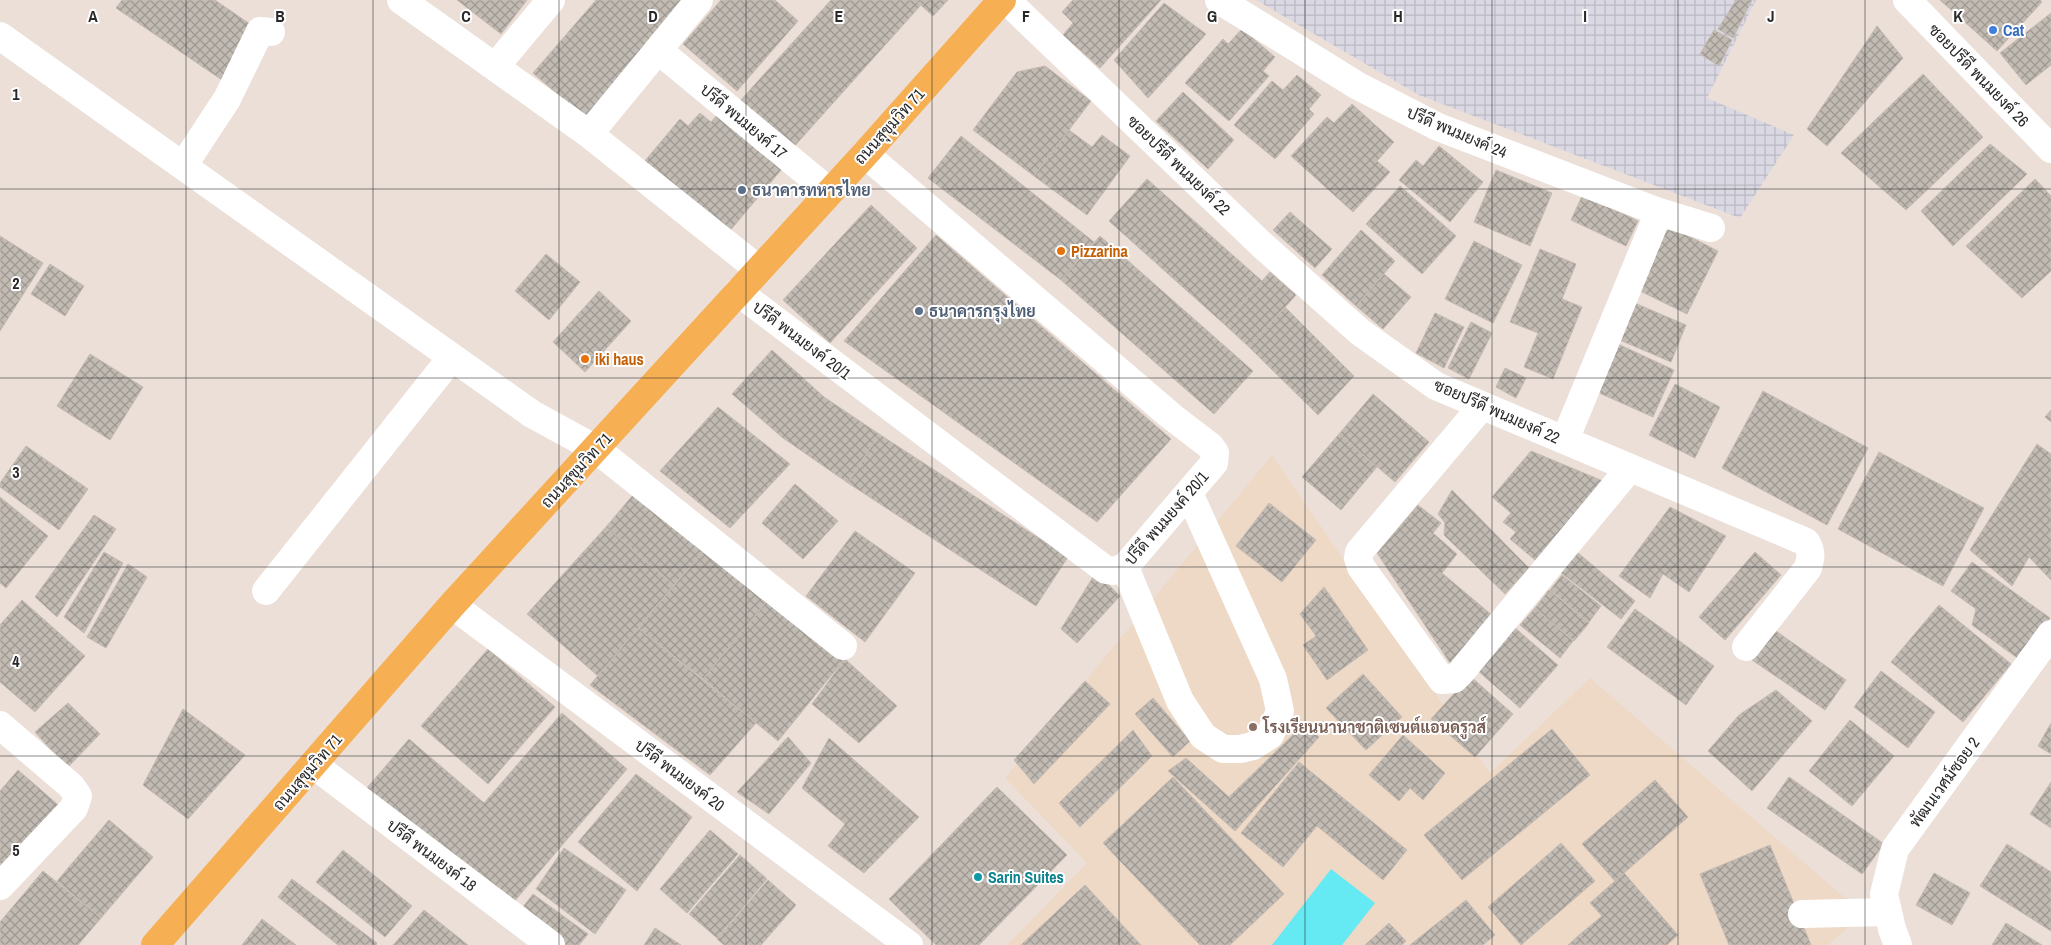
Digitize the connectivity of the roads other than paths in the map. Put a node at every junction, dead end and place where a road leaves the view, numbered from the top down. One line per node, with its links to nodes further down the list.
1 (401, 0): 10 (street)
2 (551, 0): 10 (street)
3 (700, 0): 9 (street)
4 (1004, 0): 13 (main road, ถนนสุขุมวิท 71); 21 (street, ซอยปรีดี พนมยงค์ 22)
5 (1219, 0): 16 (street, ปรีดี พนมยงค์ 24)
6 (1907, 0): 12 (street, ซอยปรีดี พนมยงค์ 26)
7 (271, 32): 14 (street)
8 (0, 36): 14 (street)
9 (658, 50): 11 (street); 15 (street, ปรีดี พนมยงค์ 17)
10 (495, 67): 11 (street)
11 (589, 134): 18 (street)
12 (2051, 149)
13 (865, 154): 15 (main road, ถนนสุขุมวิท 71); 25 (street, ปรีดี พนมยงค์ 20/1)
14 (183, 166): 20 (street)
15 (830, 192): 18 (main road, ถนนสุขุมวิท 71)
16 (1659, 212): 17 (street, ปรีดี พนมยงค์ 24); 22 (street)
17 (1711, 228)
18 (758, 269): 19 (main road, ถนนสุขุมวิท 71)
19 (738, 292): 23 (main road, ถนนสุขุมวิท 71); 26 (street, ปรีดี พนมยงค์ 20/1)
20 (452, 357): 23 (street); 27 (street)
21 (1482, 406): 22 (street, ซอยปรีดี พนมยงค์ 22); 24 (street)
22 (1564, 440): 24 (street, ซอยปรีดี พนมยงค์ 22)
23 (596, 449): 28 (main road, ถนนสุขุมวิท 71); 30 (street)
24 (1630, 468): 31 (street, ซอยปรีดี พนมยงค์ 22)
25 (1189, 493): 26 (street, ปรีดี พนมยงค์ 20/1); 26 (street)
26 (1125, 567)
27 (266, 591)
28 (452, 605): 33 (main road, ถนนสุขุมวิท 71); 39 (street, ปรีดี พนมยงค์ 20)
29 (2051, 634): 35 (street, พัฒนเวศม์ซอย 2)
30 (843, 646)
31 (1746, 647)
32 (0, 725): 34 (street)
33 (314, 764): 37 (main road, ถนนสุขุมวิท 71); 38 (street, ปรีดี พนมยงค์ 18)
34 (0, 886)
35 (1887, 912): 36 (street); 40 (street, พัฒนเวศม์ซอย 2)
36 (1802, 914)
37 (155, 945)
38 (551, 945)
39 (909, 945)
40 (1898, 945)

